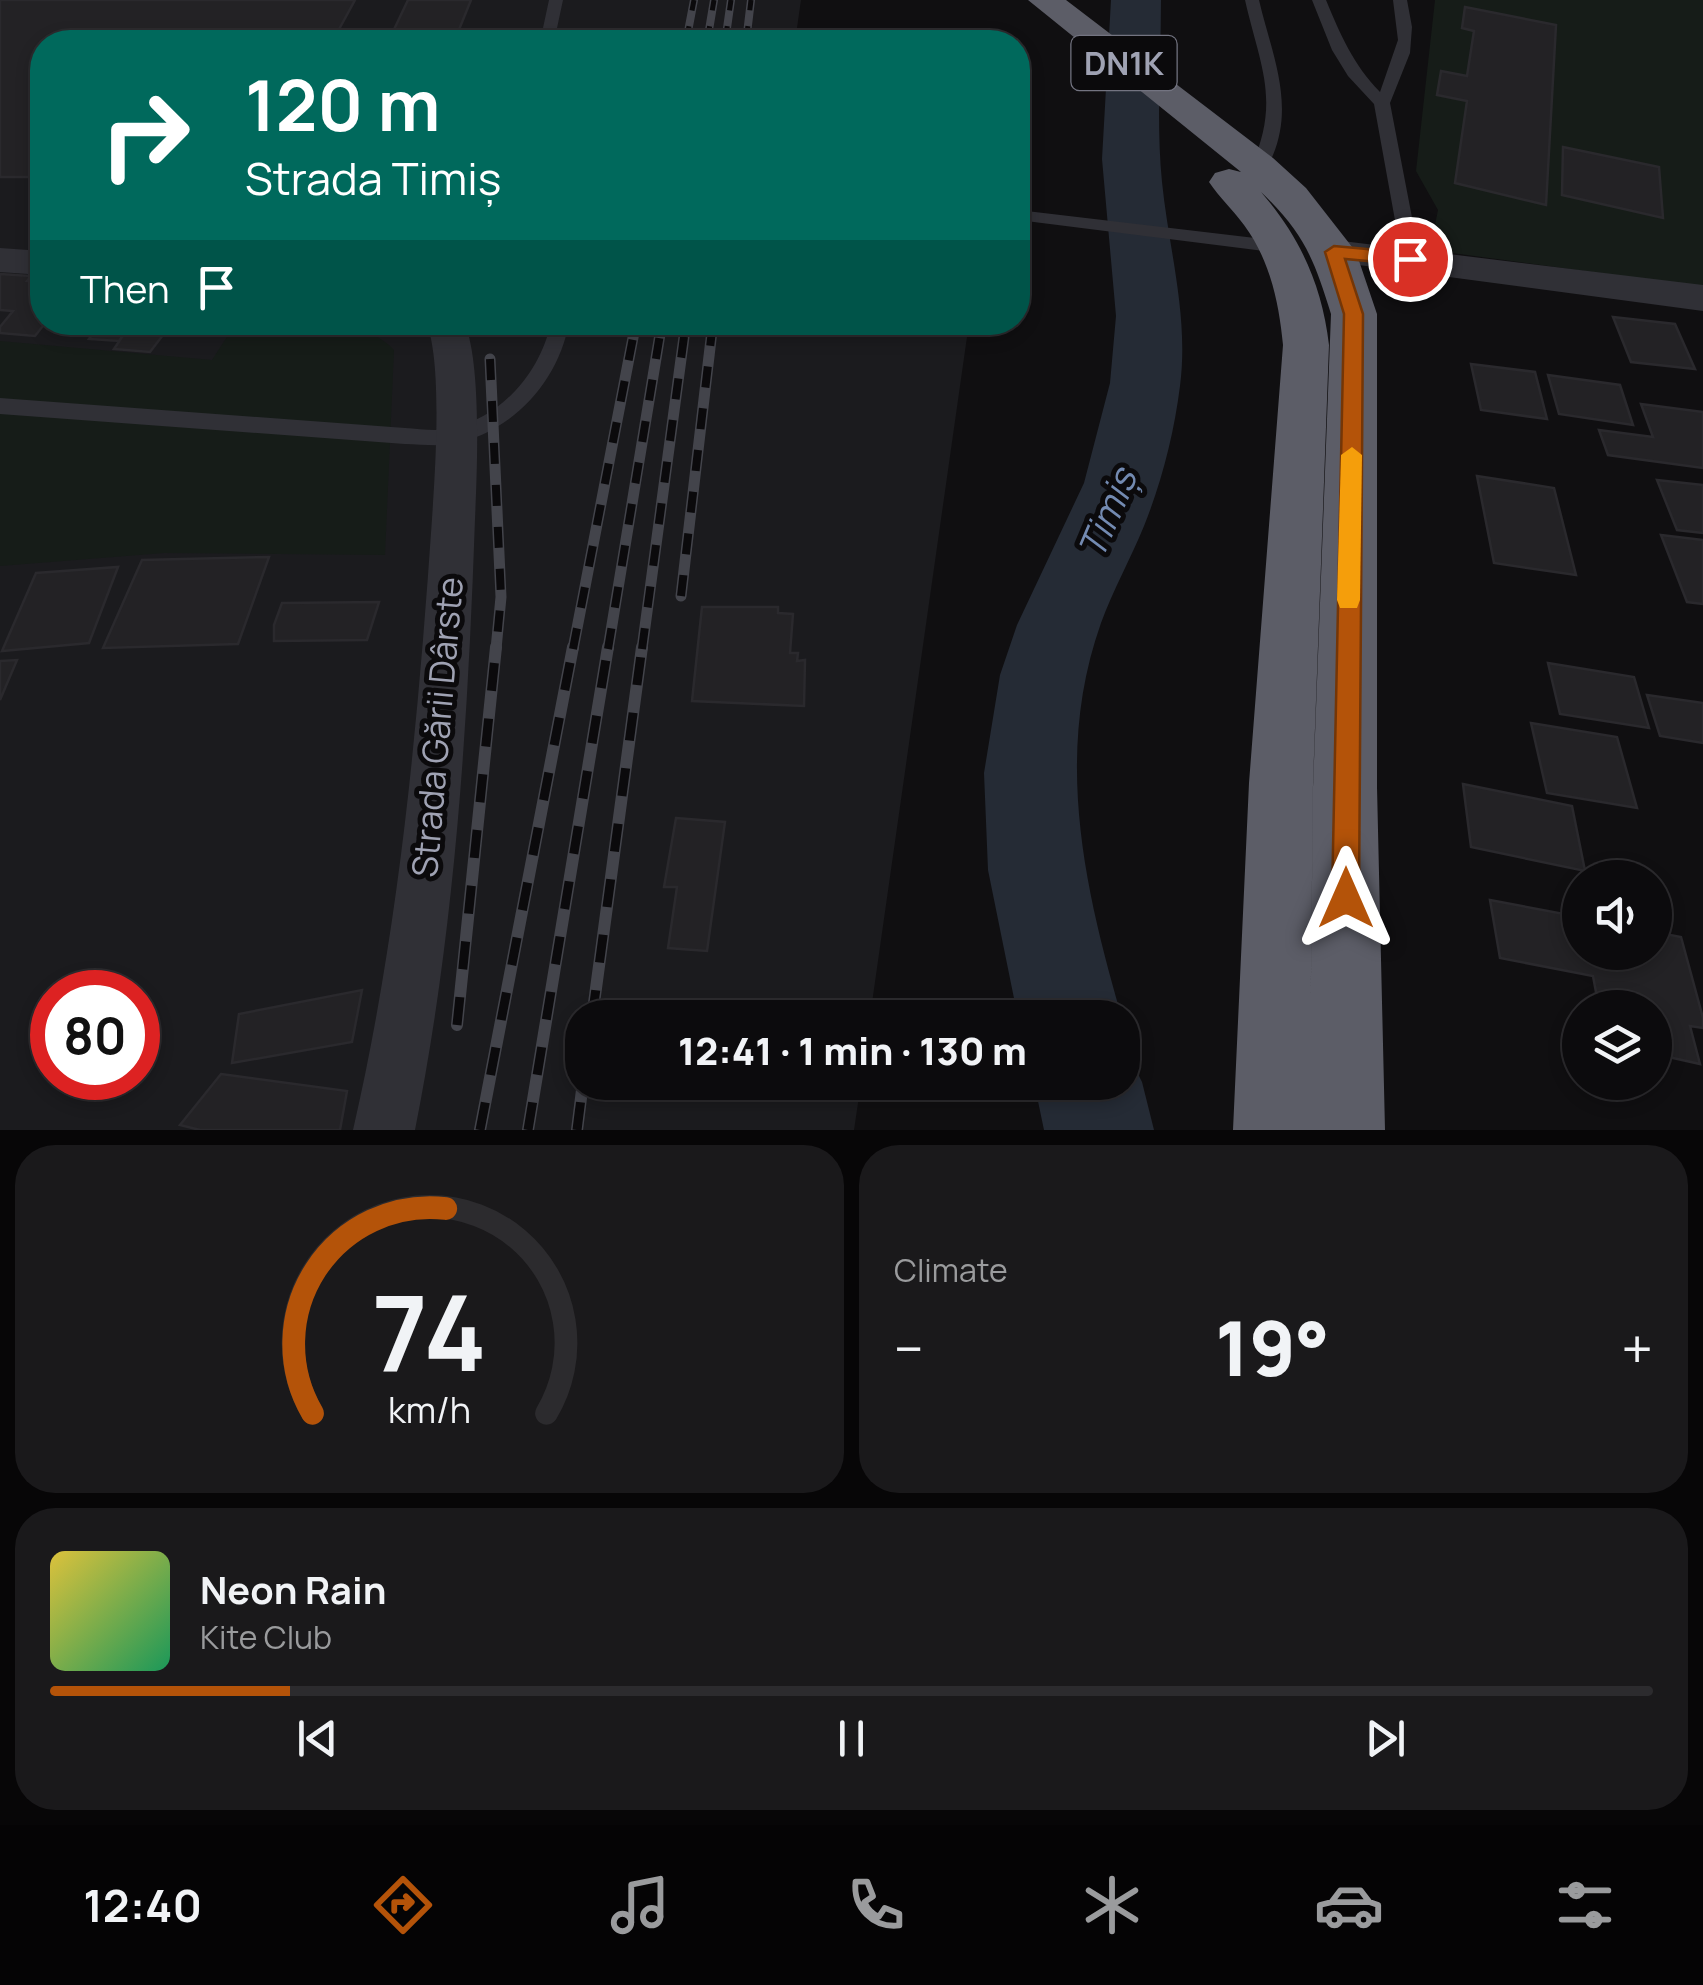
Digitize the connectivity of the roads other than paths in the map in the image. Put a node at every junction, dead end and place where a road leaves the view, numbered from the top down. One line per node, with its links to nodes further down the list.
1 (556, 0): 6 (lane)
2 (1252, 0): 11 (lane)
3 (1319, 0): 7 (lane)
4 (1400, 0): 8 (lane)
5 (1033, 5): 10 (highway, DN1K)
6 (550, 30)
7 (1353, 73): 8 (lane); 9 (lane)
8 (1397, 77): 9 (lane)
9 (1382, 103): 14 (lane)
10 (1193, 134): 11 (highway, DN1K); 13 (highway, DN1K)
11 (1259, 167): 13 (highway, DN1K)
12 (1030, 217): 13 (lane)
13 (1307, 250): 14 (street); 23 (highway, DN1K); 24 (highway, DN1K)
14 (1410, 259): 17 (street)
15 (0, 260): 16 (street)
16 (30, 263)
17 (1703, 298)
18 (448, 335): 21 (street, Strada Gării Dârste)
19 (559, 335): 21 (lane)
20 (0, 406): 21 (lane)
21 (456, 436): 22 (street, Strada Gării Dârste)
22 (384, 1130)
23 (1270, 1130)
24 (1346, 1130)

